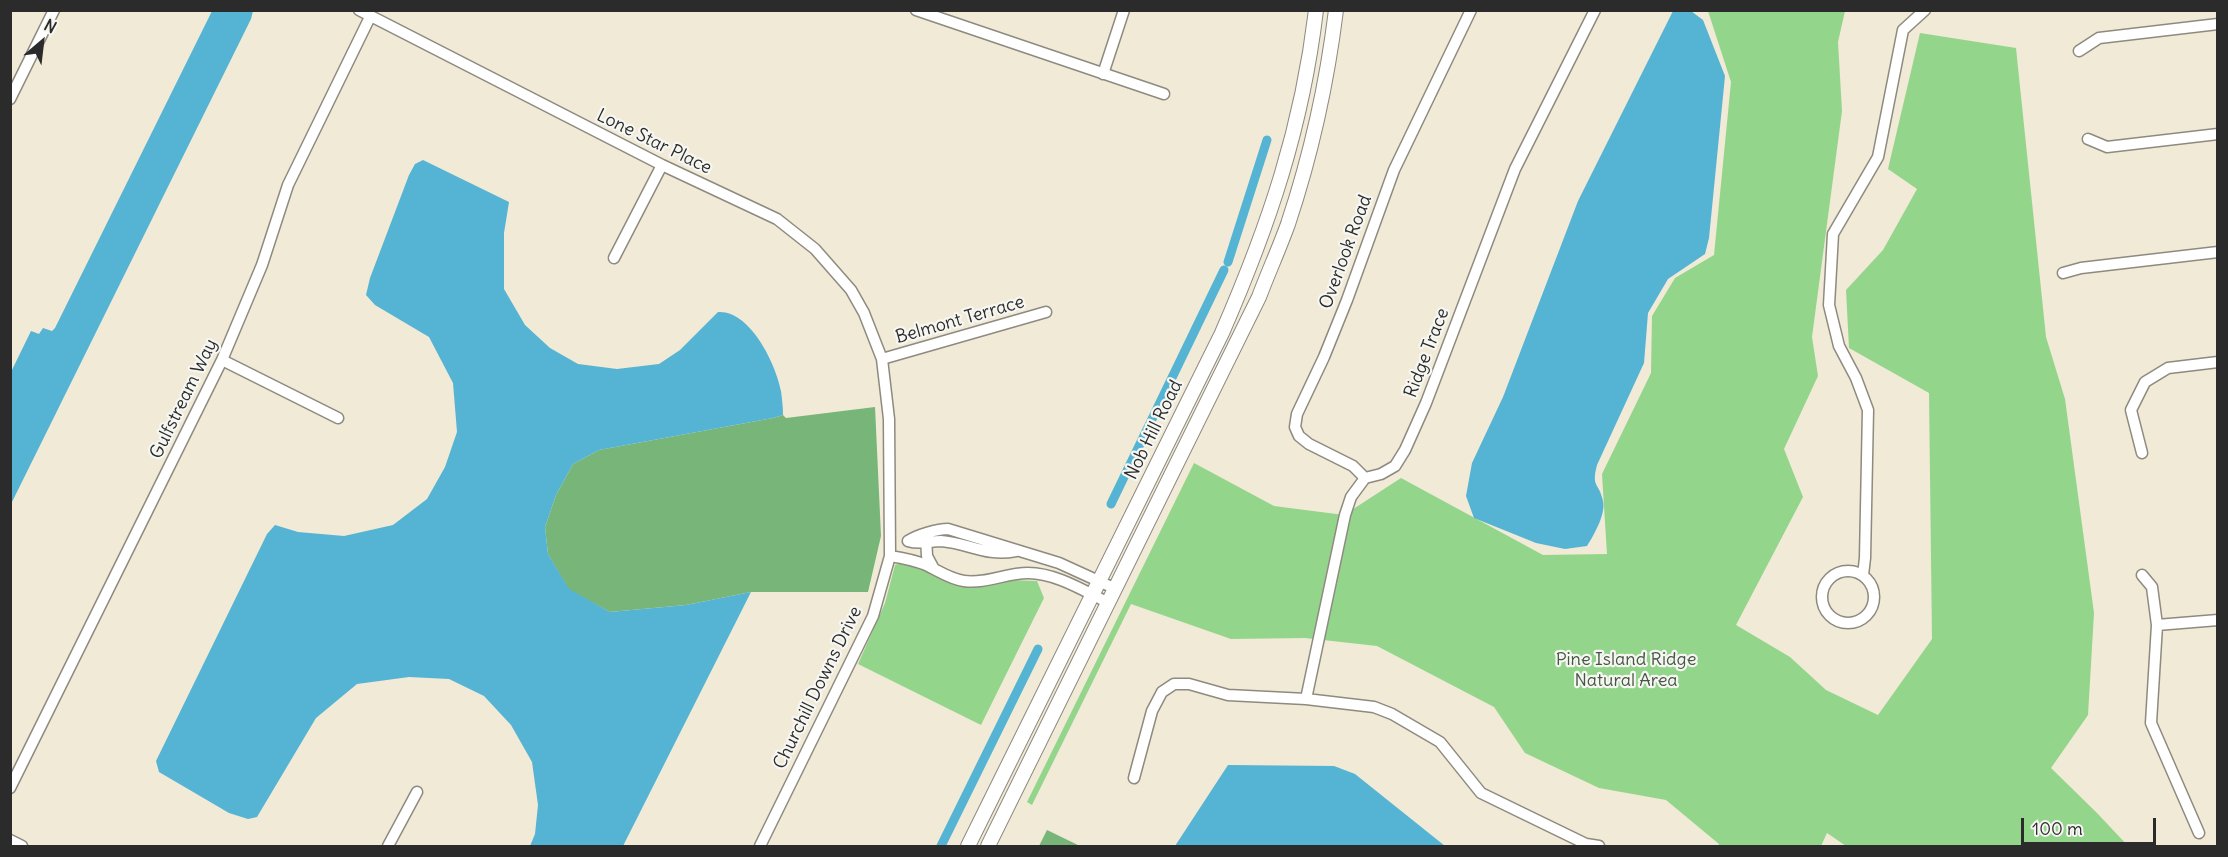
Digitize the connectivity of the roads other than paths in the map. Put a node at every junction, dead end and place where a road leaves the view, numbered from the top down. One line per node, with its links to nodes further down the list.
1 (54, 10): 15 (street)
2 (358, 10): 10 (street, Lone Star Place)
3 (916, 10): 13 (street)
4 (1124, 10): 13 (street)
5 (1316, 10): 35 (main road, Nob Hill Road)
6 (1336, 10): 36 (main road, Nob Hill Road)
7 (1471, 10): 28 (street, Overlook Road)
8 (1595, 10): 28 (street, Ridge Trace)
9 (1925, 10): 33 (street)
10 (370, 17): 18 (street, Lone Star Place); 24 (street, Gulfstream Way)
11 (2217, 24): 12 (street)
12 (2079, 51)
13 (1103, 74): 14 (street)
14 (1164, 94)
15 (10, 99)
16 (2217, 135): 17 (street)
17 (2088, 139)
18 (662, 165): 20 (street); 23 (street, Lone Star Place)
19 (2217, 252): 21 (street)
20 (615, 258)
21 (2063, 273)
22 (1046, 312): 23 (street, Belmont Terrace)
23 (882, 359): 30 (street, Churchill Downs Drive)
24 (222, 360): 26 (street); 43 (street, Gulfstream Way)
25 (2217, 363): 27 (street)
26 (338, 418)
27 (2142, 453)
28 (1365, 478): 41 (street)
29 (926, 539): 30 (street); 32 (street); 35 (street)
30 (892, 540): 31 (street, Churchill Downs Drive)
31 (890, 556): 32 (street); 49 (street, Churchill Downs Drive)
32 (934, 570): 37 (street)
33 (1863, 575): 33 (street)
34 (2142, 575): 40 (street)
35 (1099, 581): 36 (street); 37 (main road, Nob Hill Road)
36 (1116, 589): 38 (main road, Nob Hill Road)
37 (1092, 595): 38 (street); 50 (main road, Nob Hill Road)
38 (1109, 603): 51 (main road, Nob Hill Road)
39 (2217, 620): 40 (street)
40 (2157, 625): 45 (street)
41 (1306, 699): 42 (street); 52 (street)
42 (1134, 778)
43 (10, 788)
44 (417, 792): 48 (street)
45 (2199, 833)
46 (10, 840): 47 (street)
47 (22, 846)
48 (388, 846)
49 (760, 846)
50 (968, 846)
51 (988, 846)
52 (1599, 846)

